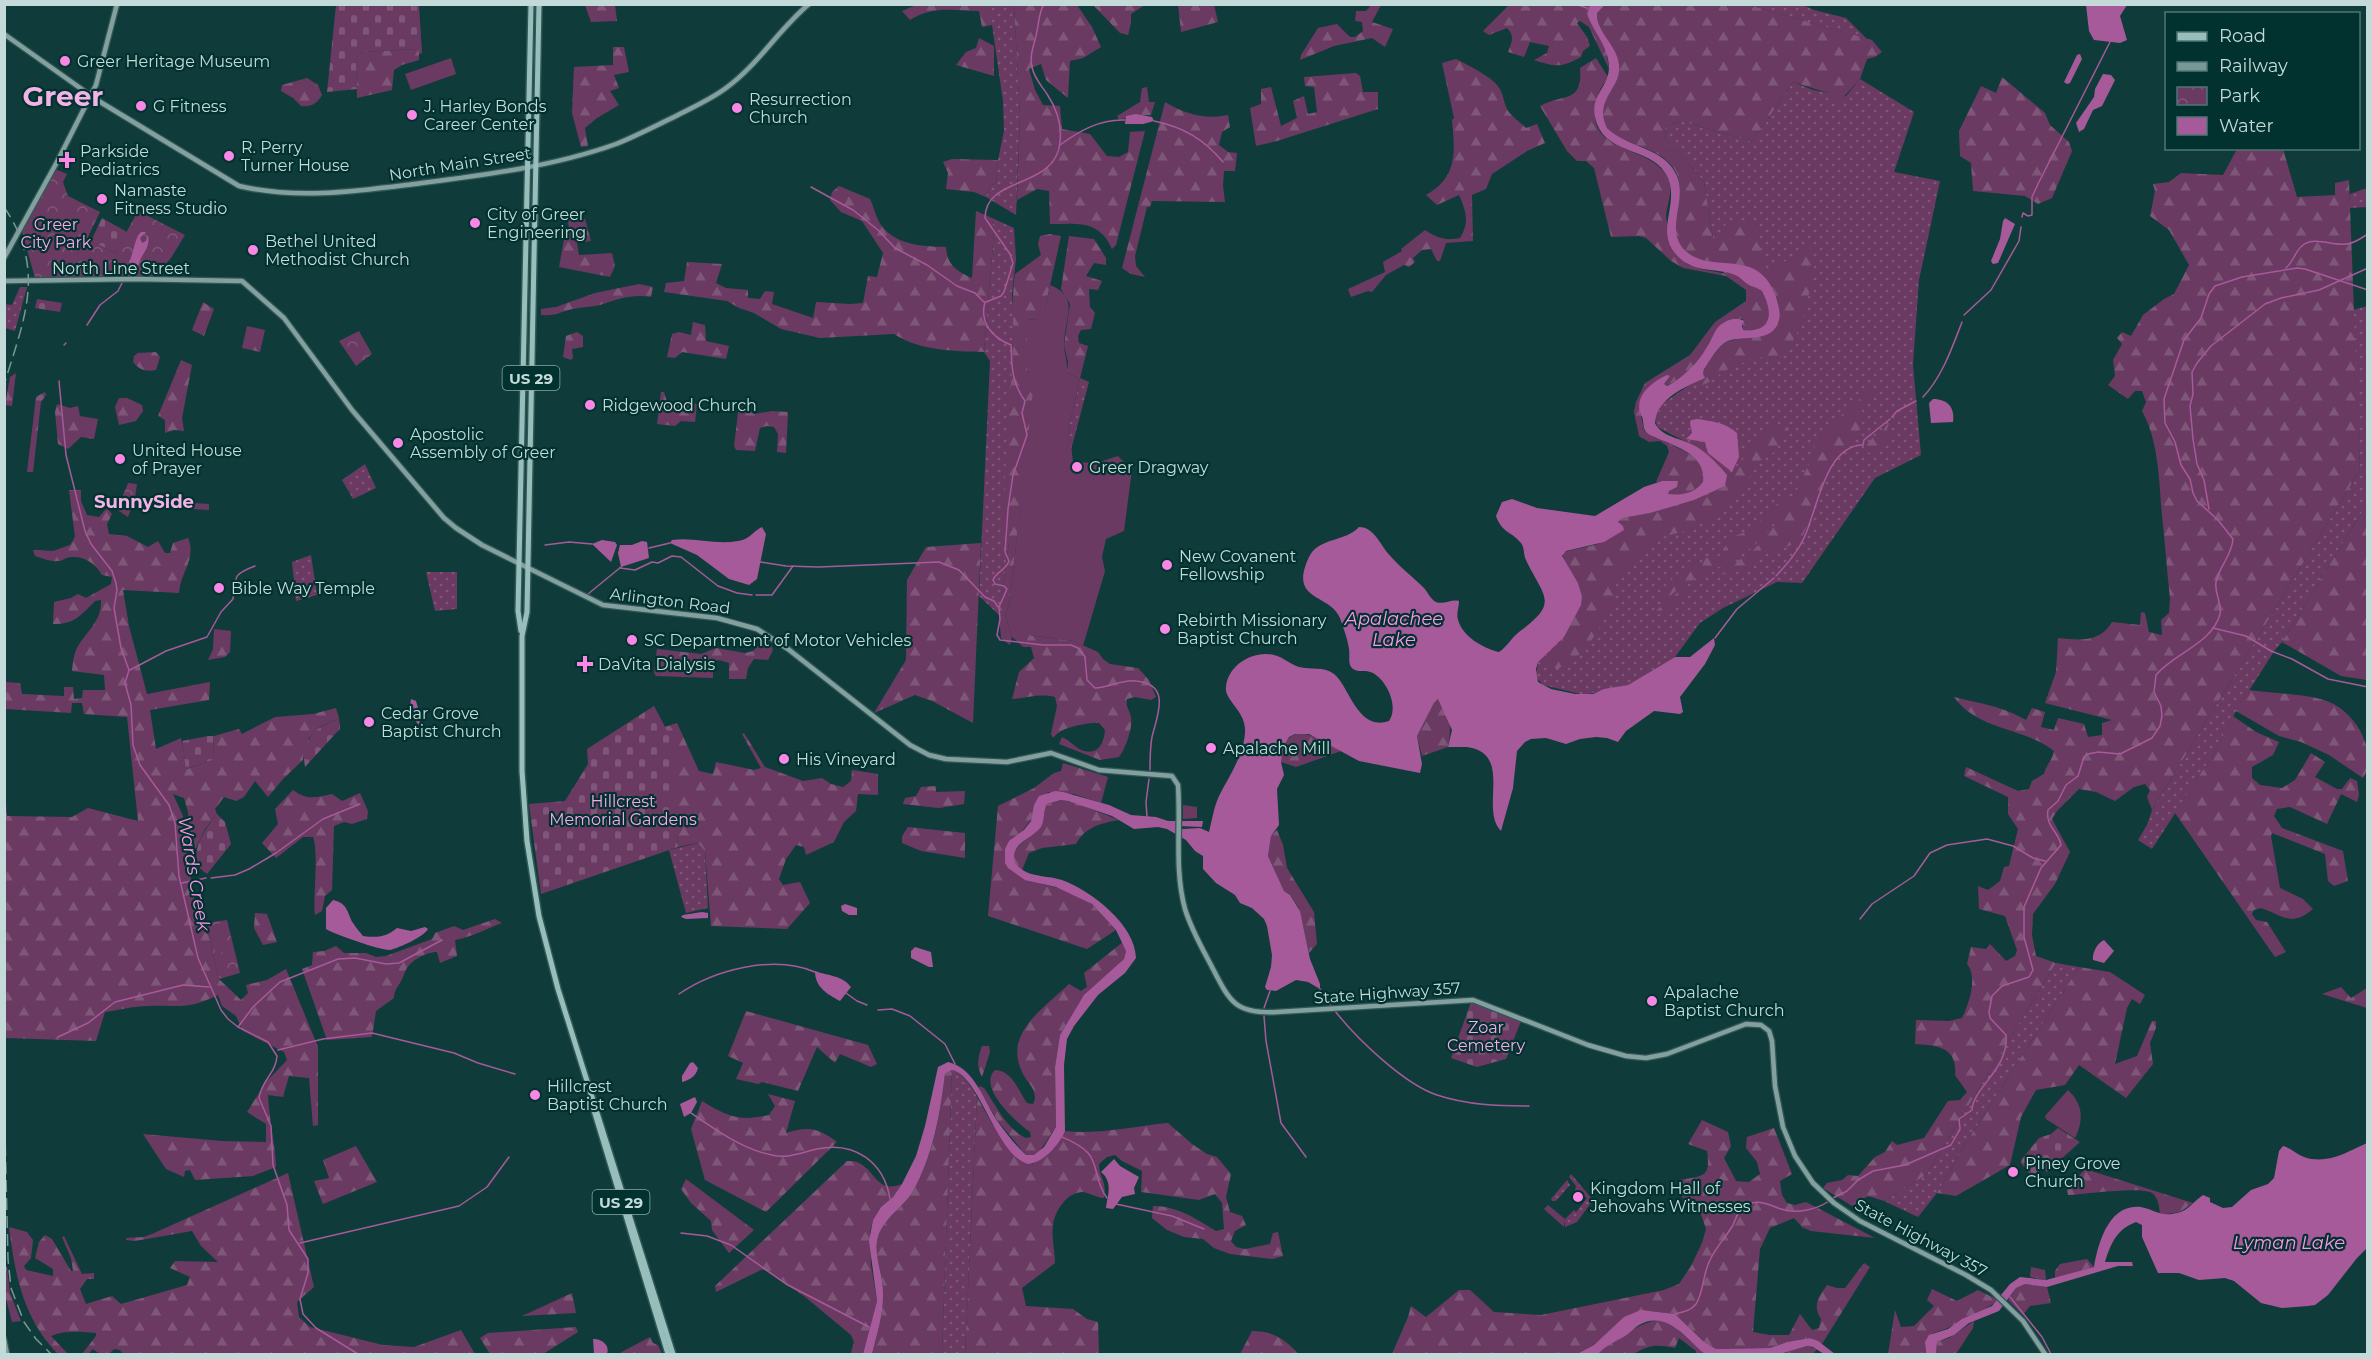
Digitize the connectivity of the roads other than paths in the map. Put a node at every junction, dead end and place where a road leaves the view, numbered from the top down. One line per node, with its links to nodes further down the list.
1 (117, 4): 6 (main road)
2 (531, 4): 8 (main road, US 29)
3 (539, 4): 7 (main road, US 29)
4 (808, 4): 7 (main road, North Main Street)
5 (4, 34): 6 (main road, North Main Street)
6 (91, 95): 8 (main road, North Main Street); 9 (main road)
7 (536, 164): 8 (main road, North Main Street); 13 (main road, US 29)
8 (528, 166): 12 (main road, US 29)
9 (4, 258)
10 (238, 280): 11 (main road, North Line Street); 12 (main road, Arlington Road)
11 (4, 281)
12 (520, 564): 13 (main road, Arlington Road); 14 (main road, US 29)
13 (527, 567): 14 (main road, US 29); 15 (main road, Arlington Road)
14 (522, 636): 16 (main road, US 29)
15 (1178, 785): 21 (main road, State Highway 357)
16 (622, 1198): 19 (main road, US 29); 20 (main road, US 29)
17 (4, 1339): 18 (main road)
18 (7, 1354)
19 (668, 1354)
20 (673, 1354)
21 (2045, 1354)

